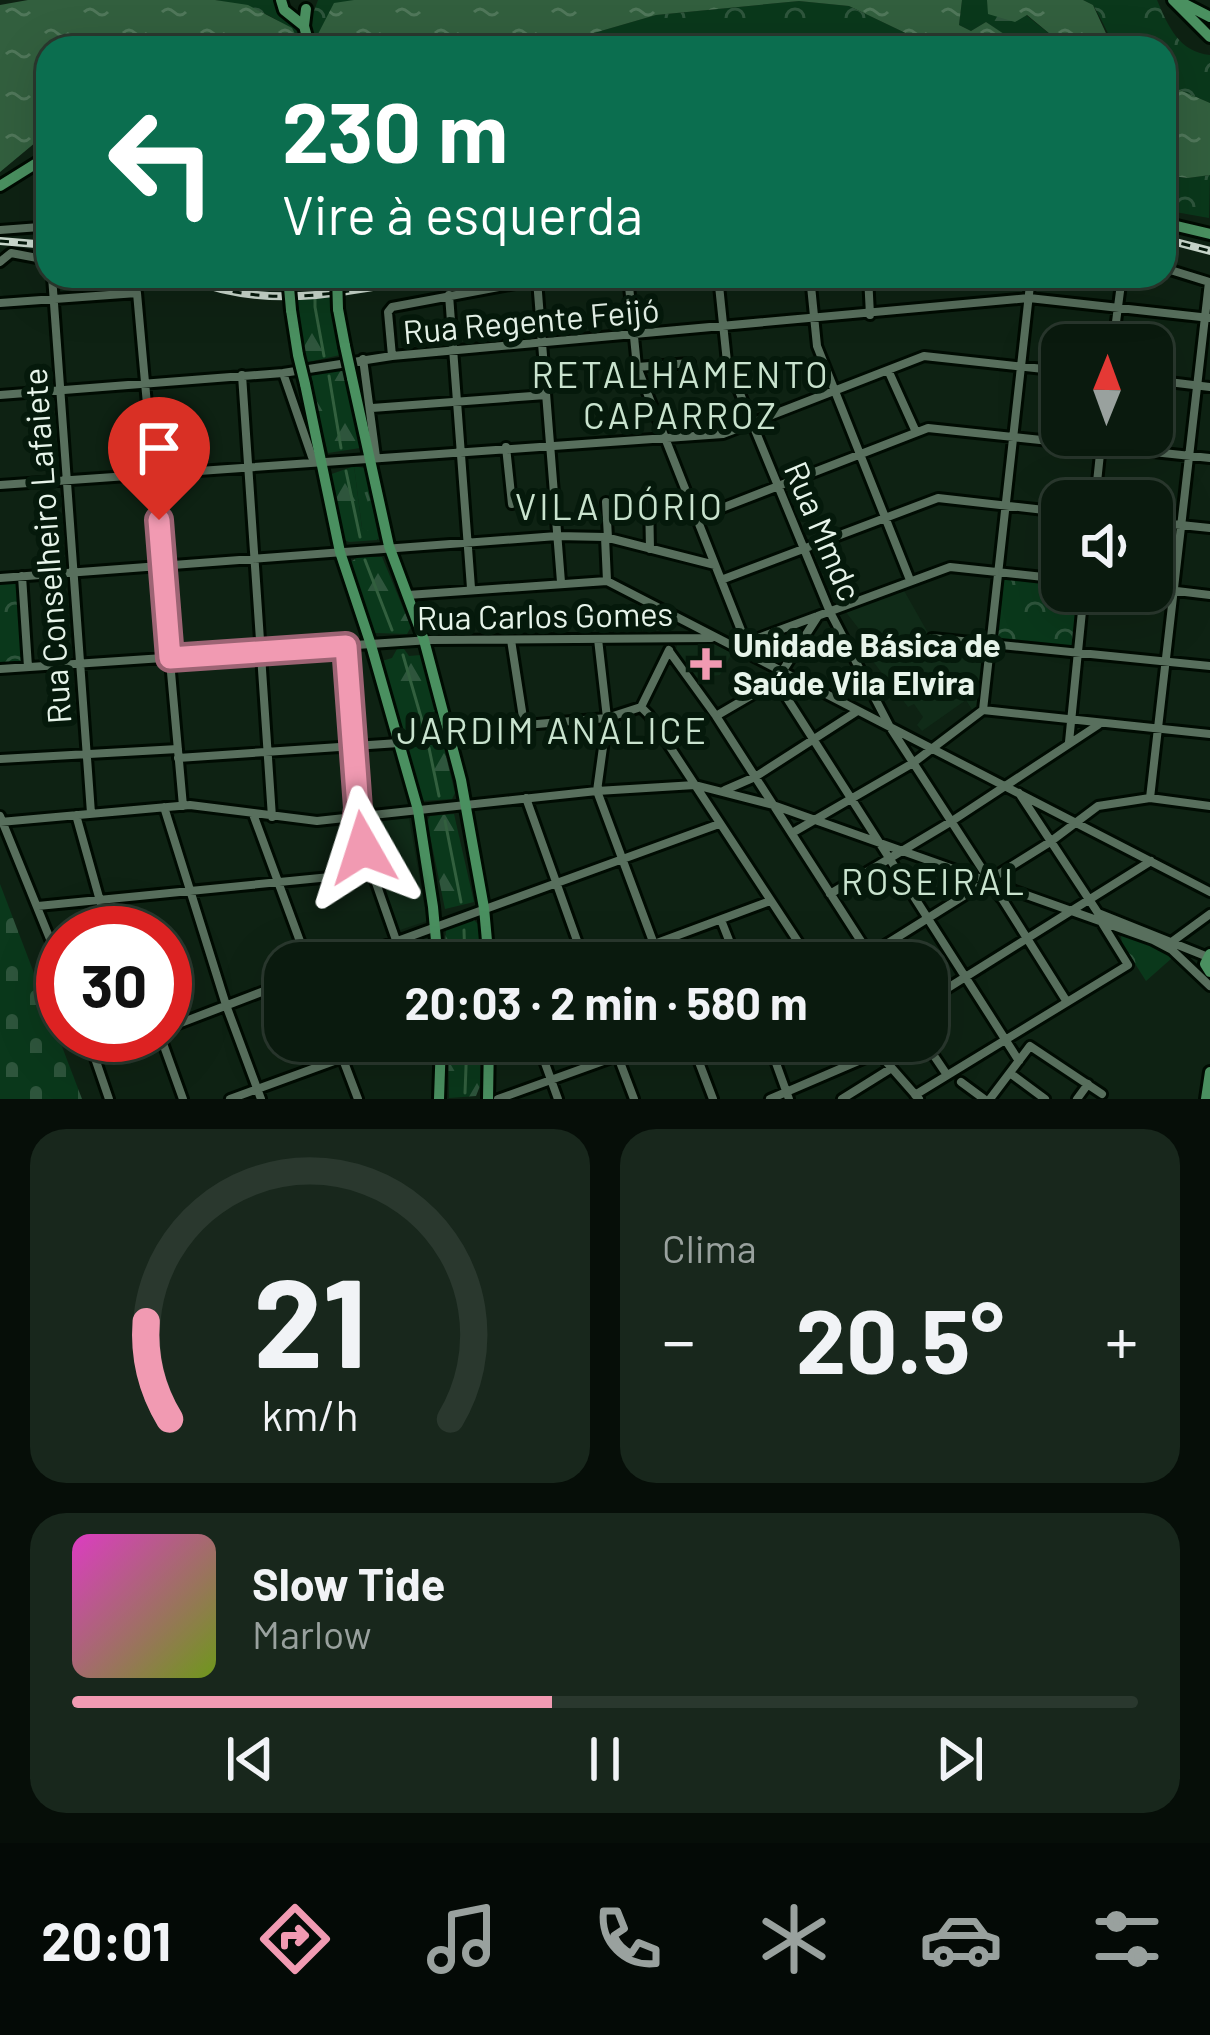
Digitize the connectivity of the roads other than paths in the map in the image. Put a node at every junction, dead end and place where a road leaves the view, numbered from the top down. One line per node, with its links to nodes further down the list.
1 (281, 0): 5 (main road)
2 (1175, 0): 4 (main road); 7 (main road)
3 (308, 3): 5 (main road); 6 (main road)
4 (1204, 10): 7 (street)
5 (287, 13): 6 (main road)
6 (304, 28): 8 (main road)
7 (1205, 32)
8 (306, 36)
9 (36, 163): 10 (main road)
10 (0, 186)
11 (1176, 226): 14 (main road)
12 (36, 227): 13 (street)
13 (0, 230)
14 (1210, 234)
15 (36, 258): 16 (street)
16 (0, 262)
17 (1176, 272): 18 (street)
18 (1209, 282): 36 (street)
19 (53, 288): 32 (street, Rua Conselheiro Lafaiete)
20 (289, 288): 75 (main road, bridge)
21 (337, 288): 73 (main road, bridge)
22 (490, 288): 30 (street)
23 (538, 288): 41 (street)
24 (629, 288): 40 (street)
25 (719, 288): 39 (street, Rua Mmdc)
26 (811, 288): 37 (street)
27 (869, 288): 35 (street)
28 (1030, 288): 31 (street)
29 (1120, 288): 34 (street)
30 (449, 295): 42 (street); 43 (street)
31 (1029, 298): 34 (street, Rua Regente Feijó); 35 (street, Rua Regente Feijó); 46 (street)
32 (54, 300): 33 (street); 53 (street); 57 (street, Rua Conselheiro Lafaiete)
33 (0, 303)
34 (1118, 307): 36 (street, Rua Regente Feijó); 38 (street)
35 (870, 315): 37 (street, Rua Regente Feijó)
36 (1207, 318): 54 (street)
37 (815, 320): 39 (street, Rua Regente Feijó); 56 (street)
38 (1116, 324)
39 (723, 329): 40 (street, Rua Regente Feijó); 62 (street, Rua Mmdc)
40 (634, 336): 41 (street, Rua Regente Feijó); 47 (street)
41 (542, 345): 42 (street, Rua Regente Feijó); 59 (street)
42 (453, 351): 43 (street, Rua Regente Feijó); 60 (street)
43 (392, 356): 44 (street, Rua Regente Feijó)
44 (364, 359): 50 (street, Rua Regente Feijó); 61 (street)
45 (690, 363): 47 (street)
46 (1021, 366): 48 (street); 49 (street); 65 (street)
47 (637, 368): 64 (street)
48 (1041, 368)
49 (887, 370): 56 (street); 63 (street)
50 (284, 373): 51 (street, Rua Regente Feijó); 75 (street)
51 (242, 375): 53 (street, Rua Regente Feijó); 76 (street)
52 (1173, 382): 54 (street)
53 (146, 383): 57 (street, Rua Regente Feijó); 77 (street)
54 (1198, 385): 55 (street); 72 (street)
55 (1210, 386)
56 (835, 390): 62 (street); 71 (street)
57 (60, 391): 58 (street, Rua Regente Feijó); 78 (street, Rua Conselheiro Lafaiete)
58 (0, 395)
59 (546, 395): 60 (street); 67 (street)
60 (457, 402): 61 (street); 69 (street)
61 (372, 408): 73 (street)
62 (753, 423): 64 (street); 80 (street, Rua Mmdc)
63 (916, 432): 65 (street); 71 (street)
64 (664, 435): 67 (street); 86 (street)
65 (1013, 436): 66 (street); 84 (street)
66 (1041, 437)
67 (550, 444): 68 (street); 91 (street)
68 (506, 447): 69 (street); 83 (street)
69 (460, 450): 73 (street); 93 (street)
70 (1173, 453): 72 (street)
71 (860, 454): 80 (street); 87 (street)
72 (1190, 456): 74 (street); 89 (street)
73 (373, 457): 75 (street); 94 (main road)
74 (1210, 458)
75 (322, 462): 76 (street); 97 (main road)
76 (248, 468): 77 (street); 98 (street)
77 (155, 474): 78 (street); 100 (street)
78 (68, 481): 79 (street); 101 (street, Rua Conselheiro Lafaiete)
79 (0, 485)
80 (776, 488): 86 (street); 96 (street, Rua Mmdc)
81 (649, 498): 95 (street)
82 (606, 502): 92 (street)
83 (512, 505)
84 (1007, 506): 85 (street); 87 (street); 102 (street)
85 (1041, 510)
86 (696, 518): 99 (street)
87 (885, 518): 96 (street); 107 (street)
88 (1173, 524): 89 (street)
89 (1183, 525): 90 (street); 111 (street)
90 (1210, 528)
91 (557, 536): 92 (street); 93 (street); 109 (street)
92 (606, 538): 95 (street); 108 (street)
93 (467, 542): 94 (street); 110 (street)
94 (389, 547): 97 (street); 112 (main road)
95 (650, 549): 99 (street)
96 (805, 549): 106 (street); 114 (street, Rua Mmdc)
97 (340, 552): 98 (street); 126 (main road)
98 (253, 559): 100 (street); 130 (street)
99 (715, 565): 106 (street)
100 (162, 566): 101 (street); 133 (street)
101 (73, 572): 103 (street); 135 (street, Rua Conselheiro Lafaiete)
102 (999, 572): 104 (street); 107 (street); 127 (street)
103 (22, 576): 105 (street); 137 (street)
104 (1041, 577)
105 (0, 578)
106 (721, 580): 125 (street)
107 (910, 580): 114 (street)
108 (607, 581): 109 (street); 117 (street)
109 (561, 582): 110 (street)
110 (471, 588): 112 (street)
111 (1174, 590): 113 (street); 134 (street)
112 (406, 595): 123 (main road)
113 (1210, 596)
114 (830, 612): 116 (street); 148 (street, Rua Mmdc)
115 (1082, 612): 132 (street)
116 (818, 616): 125 (street); 139 (street)
117 (690, 626): 119 (street); 120 (street)
118 (670, 638): 119 (street, Rua Carlos Gomes); 122 (street, Rua Carlos Gomes); 131 (street)
119 (691, 638): 120 (street, Rua Carlos Gomes)
120 (719, 638): 129 (street)
121 (932, 638): 127 (street)
122 (598, 639): 124 (street, Rua Carlos Gomes); 144 (street)
123 (424, 640): 124 (street, Rua Carlos Gomes); 126 (street, Rua Carlos Gomes); 150 (main road)
124 (511, 640): 146 (street)
125 (746, 643): 129 (street)
126 (371, 645): 128 (street, Rua Carlos Gomes); 153 (main road)
127 (990, 645): 132 (street); 141 (street)
128 (346, 646): 130 (street, Rua Carlos Gomes); 155 (street)
129 (735, 648): 139 (street)
130 (260, 651): 133 (street, Rua Carlos Gomes); 157 (street)
131 (669, 651): 140 (street); 143 (street)
132 (1078, 653): 134 (street); 145 (street)
133 (170, 658): 135 (street, Rua Carlos Gomes); 158 (street)
134 (1167, 662): 136 (street); 149 (street)
135 (79, 664): 137 (street, Rua Carlos Gomes); 159 (street, Rua Conselheiro Lafaiete)
136 (1210, 666)
137 (28, 667): 138 (street, Rua Carlos Gomes)
138 (0, 669)
139 (778, 677): 142 (street); 143 (street); 152 (street)
140 (641, 707): 144 (street); 163 (street)
141 (983, 710): 145 (street); 156 (street)
142 (857, 711): 148 (street); 152 (street)
143 (716, 716): 162 (street)
144 (607, 718): 146 (street); 166 (street)
145 (1070, 721): 147 (street); 154 (street)
146 (524, 724): 150 (street)
147 (1099, 724): 149 (street); 154 (street)
148 (890, 727): 156 (street); 161 (street, Rua Mmdc)
149 (1159, 729): 151 (street); 170 (street)
150 (449, 734): 153 (street); 171 (main road)
151 (1210, 734)
152 (815, 739): 162 (street); 169 (street)
153 (399, 742): 155 (street); 176 (main road)
154 (1069, 742): 164 (street)
155 (354, 744): 157 (street); 180 (street)
156 (930, 748): 161 (street); 164 (street)
157 (268, 750): 158 (street); 181 (street)
158 (178, 753): 159 (street); 173 (street)
159 (85, 754): 160 (street); 177 (street, Rua Conselheiro Lafaiete)
160 (0, 759)
161 (913, 764): 169 (street); 184 (street, Rua Mmdc)
162 (755, 777): 165 (street); 172 (street)
163 (695, 784): 165 (street); 166 (street); 186 (street)
164 (1006, 786): 167 (street); 184 (street)
165 (725, 790): 172 (street)
166 (597, 791): 168 (street); 191 (street)
167 (1018, 791): 185 (street); 188 (street)
168 (526, 798): 171 (street); 198 (street)
169 (853, 798): 183 (street); 189 (street)
170 (1150, 798): 174 (street); 185 (street)
171 (464, 805): 176 (street); 209 (main road)
172 (773, 805): 183 (street); 187 (street)
173 (183, 806): 175 (street); 178 (street)
174 (1210, 806)
175 (164, 807): 177 (street); 200 (street)
176 (418, 810): 180 (street); 215 (main road)
177 (91, 813): 179 (street)
178 (253, 814): 181 (street); 197 (street)
179 (76, 815): 182 (street); 204 (street)
180 (356, 816): 181 (street); 195 (street)
181 (272, 817)
182 (2, 820): 207 (street)
183 (818, 821): 187 (street); 189 (street)
184 (952, 821): 190 (street); 196 (street, Rua Mmdc)
185 (1077, 823): 188 (street); 193 (street)
186 (719, 824): 191 (street); 205 (street)
187 (792, 833): 202 (street)
188 (1050, 842): 194 (street); 206 (street)
189 (880, 843): 190 (street); 192 (street)
190 (905, 851): 192 (street); 196 (street)
191 (622, 856): 198 (street); 225 (street)
192 (890, 859): 202 (street); 212 (street)
193 (1151, 861): 201 (street); 206 (street)
194 (1005, 870): 196 (street); 199 (street)
195 (371, 873): 197 (street); 217 (street)
196 (989, 880): 199 (street); 203 (street, Rua Mmdc); 212 (street)
197 (279, 881): 200 (street); 220 (street)
198 (555, 882): 209 (street); 224 (street)
199 (1000, 885): 203 (street); 210 (street)
200 (192, 888): 204 (street); 239 (street)
201 (1210, 892)
202 (830, 894): 229 (street)
203 (1001, 898): 218 (street, Rua Mmdc)
204 (100, 899): 207 (street); 208 (street)
205 (770, 902): 213 (street); 228 (street)
206 (1089, 902): 210 (street); 231 (street)
207 (38, 906)
208 (102, 906)
209 (484, 908): 215 (street); 223 (main road)
210 (1074, 912): 214 (street); 218 (street)
211 (1210, 914): 231 (street)
212 (930, 918): 230 (street); 234 (street)
213 (721, 919): 226 (street); 227 (street)
214 (1101, 922): 216 (street); 219 (street)
215 (436, 927): 217 (street); 222 (main road)
216 (1127, 931): 219 (street); 231 (street)
217 (396, 940): 221 (street)
218 (1029, 940): 234 (street); 238 (street, Rua Mmdc)
219 (1113, 941): 238 (street)
220 (301, 942)
221 (391, 942)
222 (437, 942)
223 (487, 942)
224 (577, 942)
225 (652, 942)
226 (658, 942)
227 (730, 942)
228 (798, 942)
229 (862, 942)
230 (897, 942)
231 (1172, 945): 232 (street); 233 (street)
232 (1209, 956): 233 (main road)
233 (1204, 971): 235 (street)
234 (968, 976): 236 (street); 241 (street)
235 (1210, 986)
236 (948, 988)
237 (264, 991): 239 (street)
238 (1067, 1002): 241 (street)
239 (226, 1005): 240 (street); 264 (street)
240 (192, 1020)
241 (1005, 1037): 242 (street); 260 (street)
242 (1021, 1058): 259 (street); 263 (street)
243 (97, 1062): 268 (street)
244 (172, 1062): 269 (street)
245 (336, 1062): 264 (street)
246 (344, 1062): 271 (street)
247 (441, 1062): 272 (main road)
248 (489, 1062): 273 (main road)
249 (545, 1062): 261 (street)
250 (602, 1062): 261 (street)
251 (620, 1062): 276 (street)
252 (699, 1062): 277 (street)
253 (776, 1062): 266 (street)
254 (858, 1062): 266 (street)
255 (884, 1062): 257 (street)
256 (938, 1062): 260 (street)
257 (890, 1070): 267 (street); 279 (street)
258 (1210, 1072): 283 (main road)
259 (1010, 1073): 280 (street); 281 (street)
260 (947, 1076): 267 (street)
261 (552, 1081): 274 (street); 275 (street)
262 (961, 1082): 280 (street)
263 (1088, 1084): 265 (street); 282 (street)
264 (259, 1094): 270 (street)
265 (1102, 1094)
266 (788, 1096): 278 (street)
267 (917, 1097)
268 (109, 1099)
269 (183, 1099)
270 (230, 1099)
271 (358, 1099)
272 (440, 1099)
273 (488, 1099)
274 (498, 1099)
275 (558, 1099)
276 (634, 1099)
277 (713, 1099)
278 (770, 1099)
279 (842, 1099)
280 (987, 1099)
281 (1045, 1099)
282 (1077, 1099)
283 (1206, 1099)

